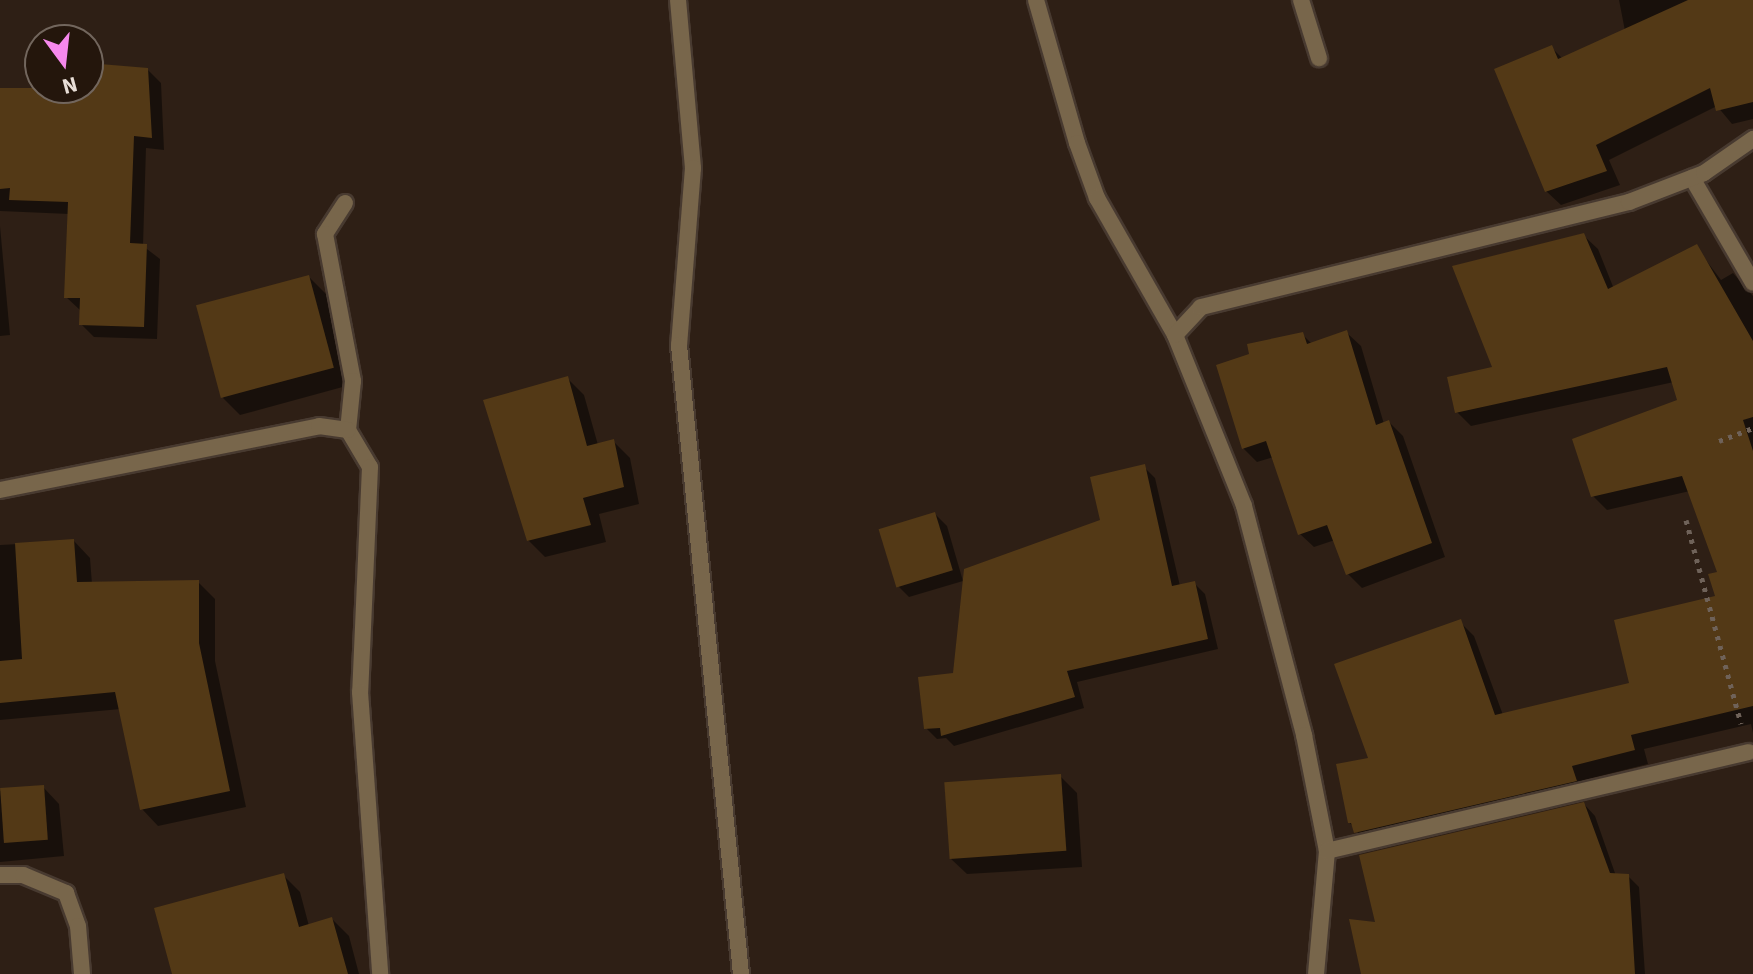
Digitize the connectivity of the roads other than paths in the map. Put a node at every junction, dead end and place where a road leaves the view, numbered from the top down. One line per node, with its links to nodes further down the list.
1 (678, 0): 17 (street)
2 (1036, 0): 9 (street)
3 (1301, 0): 4 (street)
4 (1319, 58)
5 (1753, 139): 6 (street)
6 (1692, 178): 8 (street); 9 (street)
7 (345, 203): 10 (street)
8 (1753, 283)
9 (1175, 335): 13 (street)
10 (348, 430): 11 (street); 16 (street)
11 (0, 490)
12 (1749, 752): 13 (street)
13 (1327, 851): 18 (street)
14 (0, 875): 15 (street)
15 (82, 974)
16 (380, 974)
17 (741, 974)
18 (1316, 974)

